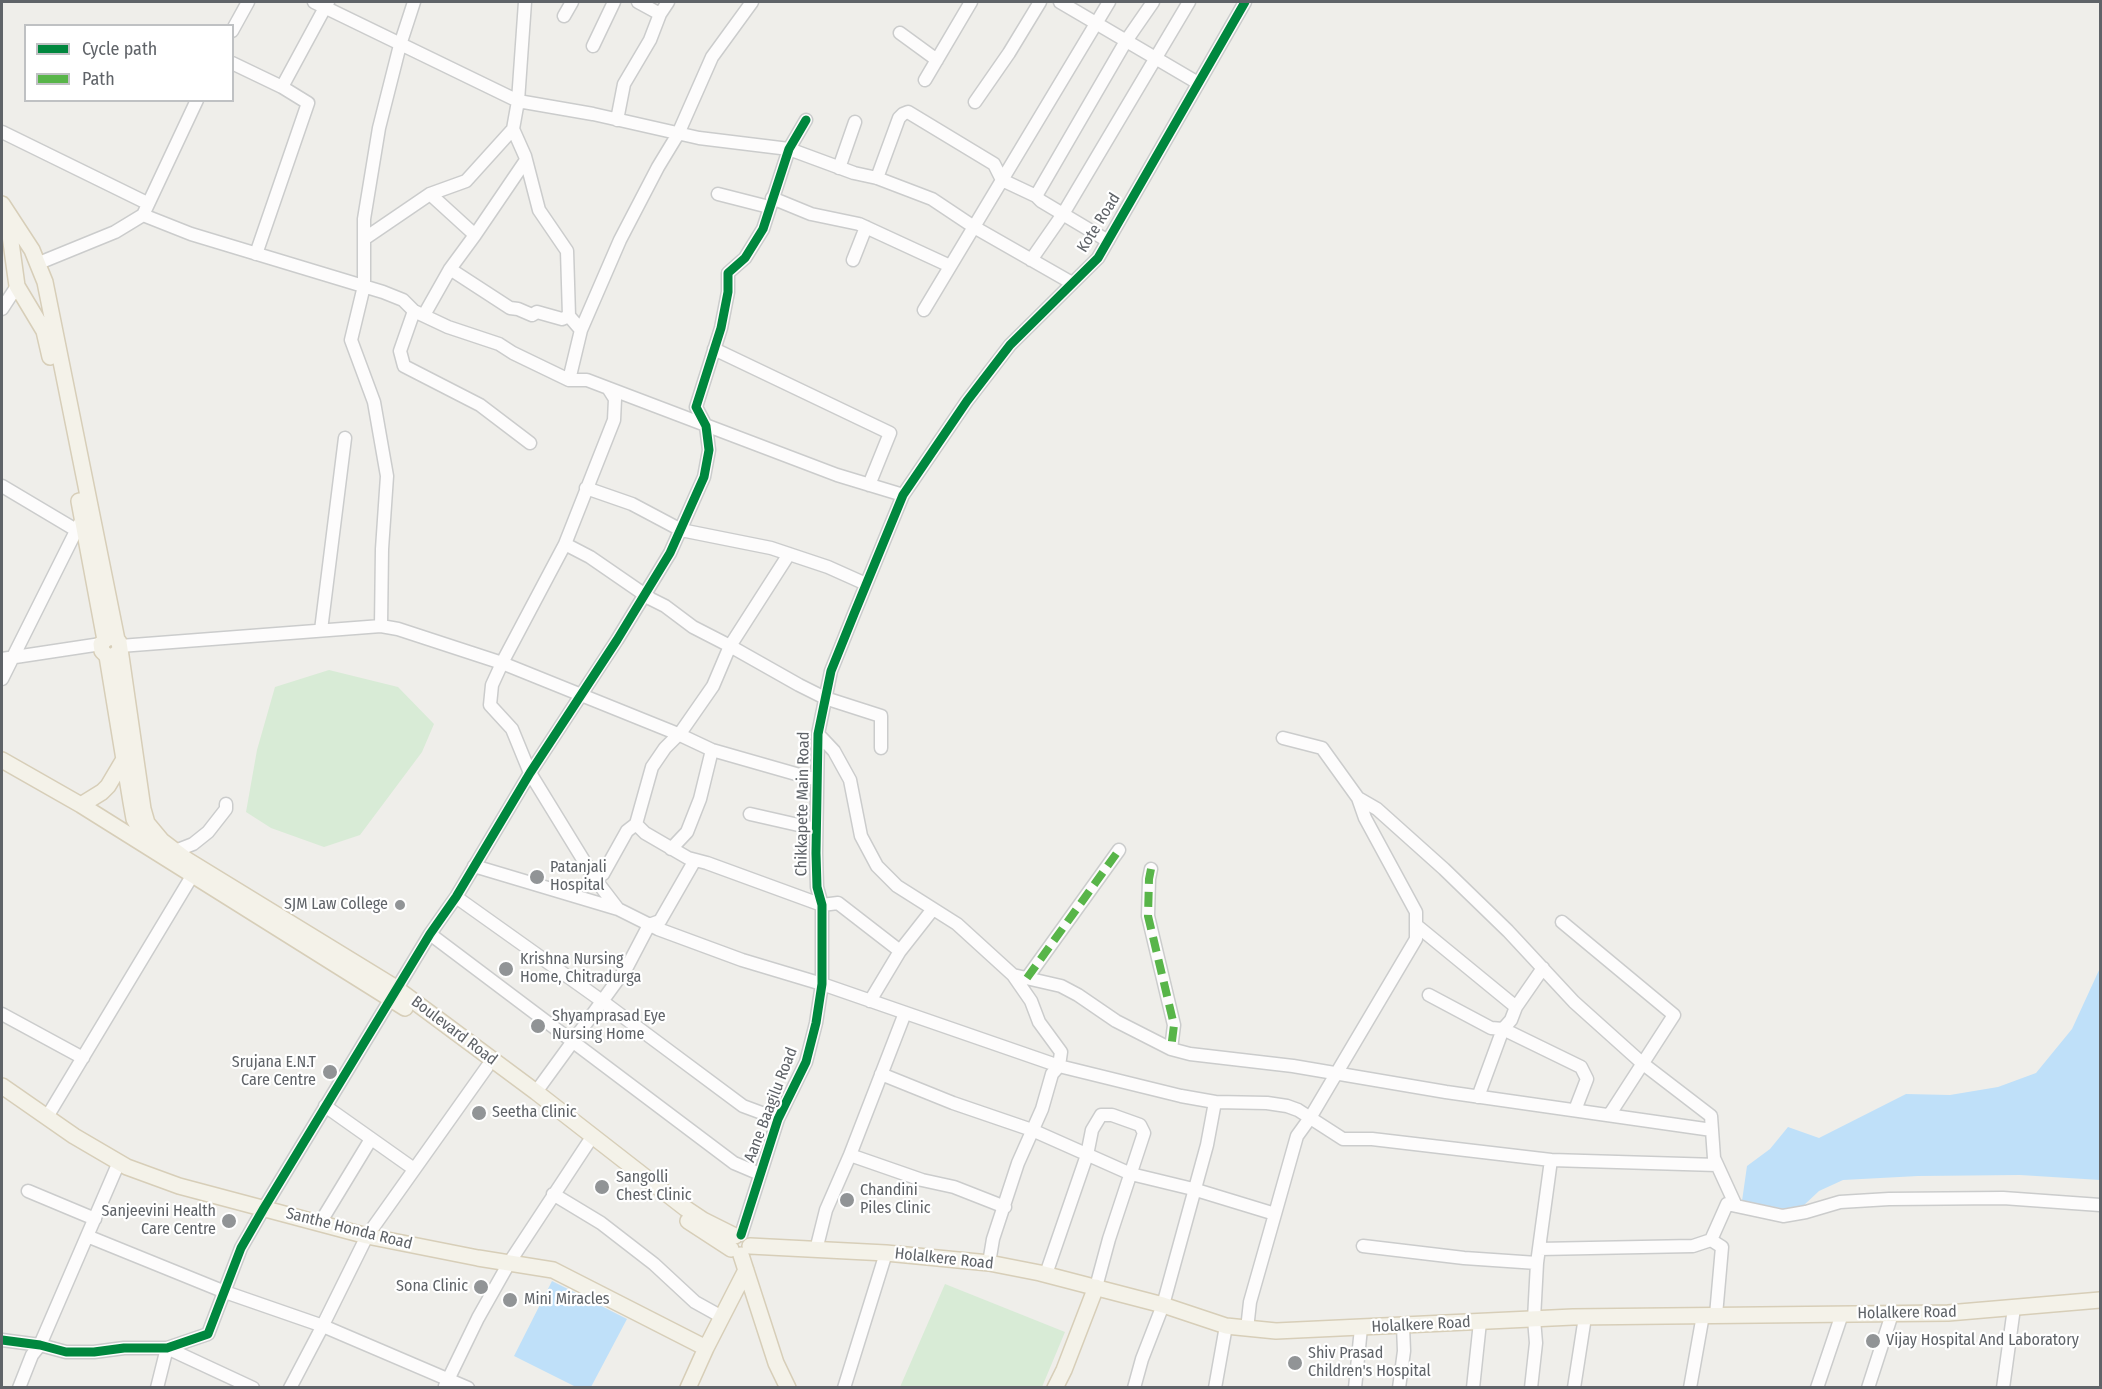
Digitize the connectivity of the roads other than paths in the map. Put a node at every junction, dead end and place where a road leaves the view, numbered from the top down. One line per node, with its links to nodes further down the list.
1 (248, 2): 20 (street)
2 (414, 2): 23 (street)
3 (525, 2): 31 (street)
4 (572, 2): 18 (street)
5 (614, 2): 24 (street)
6 (638, 2): 17 (street)
7 (668, 2): 17 (street)
8 (752, 2): 39 (street)
9 (971, 2): 26 (street)
10 (1040, 2): 33 (street)
11 (1060, 2): 19 (street)
12 (1109, 2): 19 (street)
13 (1153, 2): 22 (street)
14 (1189, 2): 25 (street)
15 (1245, 2): 29 (street, Kote Road)
16 (323, 3): 23 (street); 30 (street)
17 (660, 14): 34 (street)
18 (564, 16)
19 (1096, 23): 22 (street); 44 (street)
20 (234, 28)
21 (900, 33): 26 (street)
22 (1126, 41): 25 (street); 47 (street)
23 (400, 45): 31 (street); 57 (street)
24 (593, 46)
25 (1156, 59): 29 (street); 51 (street)
26 (937, 60): 28 (street)
27 (234, 64): 30 (street)
28 (925, 80)
29 (1198, 83): 58 (street, Kote Road)
30 (282, 87): 59 (street)
31 (518, 101): 34 (street); 37 (street)
32 (196, 102): 49 (street)
33 (975, 102)
34 (617, 120): 39 (street)
35 (806, 120): 40 (street)
36 (855, 122): 42 (street)
37 (513, 129): 41 (street); 45 (street)
38 (2, 132): 49 (street)
39 (678, 134): 40 (street); 75 (street)
40 (789, 149): 42 (street); 48 (street)
41 (526, 160): 56 (street); 74 (street)
42 (839, 168): 43 (street)
43 (877, 178): 44 (street); 54 (street)
44 (1002, 180): 47 (street); 54 (street)
45 (430, 194): 56 (street); 57 (street)
46 (718, 194): 48 (street)
47 (1036, 196): 51 (street)
48 (771, 202): 55 (street); 76 (street)
49 (147, 203): 52 (street)
50 (2, 204): 60 (main road)
51 (1063, 214): 58 (street); 63 (street)
52 (142, 215): 59 (street); 60 (street)
53 (2, 223): 61 (main road)
54 (974, 226): 63 (street); 64 (street)
55 (866, 227): 62 (street); 64 (street)
56 (475, 235): 65 (street)
57 (364, 239): 68 (street)
58 (1108, 241): 66 (street, Kote Road)
59 (256, 254): 68 (street)
60 (36, 256): 61 (main road); 70 (main road)
61 (12, 258): 67 (main road)
62 (853, 260)
63 (1031, 260): 66 (street)
64 (950, 267): 71 (street)
65 (450, 269): 72 (street); 74 (street)
66 (1072, 283): 85 (street, Kote Road)
67 (17, 286): 69 (street); 73 (main road)
68 (364, 286): 72 (street); 92 (street)
69 (2, 309)
70 (51, 309): 73 (main road); 86 (main road)
71 (924, 310)
72 (419, 313): 77 (street); 81 (street)
73 (33, 314): 86 (main road)
74 (569, 316): 75 (street)
75 (581, 330): 77 (street)
76 (714, 349): 79 (street); 82 (street)
77 (569, 380): 78 (street)
78 (608, 388): 79 (street); 84 (street)
79 (706, 426): 82 (street); 87 (street)
80 (345, 438): 93 (street)
81 (530, 443)
82 (869, 485): 85 (street)
83 (2, 486): 86 (street)
84 (586, 488): 87 (street); 88 (street)
85 (903, 495): 90 (street, Chikkapete Main Road)
86 (84, 521): 94 (main road); 96 (street)
87 (681, 530): 89 (street); 91 (street)
88 (565, 544): 91 (street); 97 (street)
89 (789, 554): 90 (street); 95 (street)
90 (866, 584): 100 (street, Chikkapete Main Road)
91 (644, 594): 95 (street); 99 (street)
92 (381, 626): 93 (street); 97 (street)
93 (321, 630): 94 (street)
94 (112, 646): 96 (street); 106 (main road); 118 (main road)
95 (730, 646): 100 (street); 101 (street)
96 (7, 659): 98 (street)
97 (502, 663): 99 (street); 108 (street)
98 (2, 679)
99 (580, 694): 101 (street); 108 (street)
100 (825, 698): 102 (street, Chikkapete Main Road); 104 (street)
101 (678, 734): 105 (street); 114 (street)
102 (818, 734): 109 (street, Chikkapete Main Road); 127 (street)
103 (1283, 738): 110 (street)
104 (881, 748)
105 (711, 750): 109 (street); 116 (street)
106 (124, 759): 112 (main road); 118 (main road)
107 (2, 760): 112 (main road)
108 (530, 773): 120 (street); 123 (street)
109 (817, 780): 115 (street, Chikkapete Main Road)
110 (1358, 798): 130 (street); 133 (street)
111 (226, 804): 118 (street)
112 (81, 805): 118 (main road)
113 (750, 814): 115 (street)
114 (636, 824): 116 (street); 123 (street)
115 (816, 829): 125 (street, Chikkapete Main Road)
116 (672, 849): 119 (street)
117 (1119, 850): 135 (street)
118 (166, 851): 122 (main road, Boulevard Road); 137 (main road, Boulevard Road)
119 (695, 860): 125 (street); 129 (street)
120 (474, 866): 124 (street); 126 (street)
121 (1151, 869): 146 (street)
122 (192, 876): 137 (main road, Boulevard Road); 147 (street)
123 (595, 879): 126 (street)
124 (456, 897): 131 (street); 139 (street)
125 (822, 905): 132 (street); 136 (street, Chikkapete Main Road)
126 (618, 909): 129 (street)
127 (933, 909): 132 (street); 134 (street)
128 (1562, 922): 148 (street)
129 (649, 925): 136 (street); 139 (street)
130 (1416, 925): 141 (street); 152 (street)
131 (430, 934): 137 (street); 145 (street)
132 (900, 951): 140 (street)
133 (1543, 968): 141 (street); 148 (street)
134 (1013, 975): 135 (street); 149 (street)
135 (1027, 978): 146 (street)
136 (822, 984): 140 (street); 162 (street, Aane Baagilu Road)
137 (394, 993): 150 (main road, Boulevard Road); 154 (main road, Boulevard Road); 157 (street)
138 (1429, 995): 144 (street)
139 (602, 1001): 145 (street); 162 (street)
140 (870, 1001): 142 (street)
141 (1516, 1008): 144 (street)
142 (905, 1013): 149 (street); 151 (street)
143 (2, 1014): 147 (street)
144 (1503, 1029): 155 (street); 158 (street)
145 (572, 1042): 154 (street); 173 (street)
146 (1171, 1049): 152 (street)
147 (83, 1058): 160 (street)
148 (1642, 1063): 159 (street); 164 (street)
149 (1059, 1066): 156 (street); 163 (street)
150 (487, 1067): 166 (main road, Boulevard Road); 172 (street)
151 (881, 1074): 163 (street); 167 (street)
152 (1337, 1074): 155 (street); 161 (street)
153 (2, 1086): 160 (main road, Santhe Honda Road)
154 (536, 1092): 189 (main road, Boulevard Road)
155 (1478, 1097): 158 (street)
156 (1215, 1102): 161 (street); 175 (street)
157 (326, 1106): 165 (street); 181 (street)
158 (1575, 1110): 159 (street)
159 (1610, 1114): 164 (street)
160 (47, 1117): 170 (main road, Santhe Honda Road)
161 (1310, 1118): 169 (street); 182 (street)
162 (778, 1119): 173 (street, Aane Baagilu Road)
163 (1032, 1130): 168 (street); 180 (street)
164 (1712, 1130): 171 (street)
165 (371, 1139): 172 (street); 184 (street)
166 (588, 1143): 177 (street); 189 (main road, Boulevard Road)
167 (850, 1155): 180 (street); 191 (street)
168 (1087, 1155): 174 (street); 174 (street); 196 (street)
169 (1551, 1160): 171 (street); 190 (street)
170 (119, 1162): 181 (main road, Santhe Honda Road); 183 (street)
171 (1717, 1165): 178 (street)
172 (414, 1168): 186 (street)
173 (760, 1174): 189 (street, Aane Baagilu Road)
174 (1131, 1174): 175 (street); 197 (street)
175 (1193, 1189): 182 (street); 200 (street)
176 (28, 1191): 183 (street)
177 (553, 1194): 193 (street); 205 (street)
178 (1736, 1206): 179 (street); 187 (street)
179 (2100, 1206)
180 (1005, 1207): 194 (street)
181 (264, 1208): 184 (main road, Santhe Honda Road); 198 (street)
182 (1275, 1214): 213 (street)
183 (95, 1219): 185 (street)
184 (320, 1223): 186 (main road, Santhe Honda Road)
185 (87, 1236): 198 (street); 215 (street)
186 (367, 1236): 193 (main road, Santhe Honda Road); 209 (street)
187 (1711, 1240): 190 (street); 204 (street)
188 (1363, 1246): 195 (street)
189 (741, 1248): 191 (main road, Holalkere Road); 205 (main road); 225 (main road)
190 (1539, 1249): 195 (street)
191 (816, 1250): 192 (main road, Holalkere Road)
192 (886, 1253): 194 (main road, Holalkere Road); 226 (street)
193 (508, 1263): 217 (main road, Santhe Honda Road); 218 (street)
194 (988, 1263): 196 (main road, Holalkere Road)
195 (1537, 1263): 207 (street)
196 (1046, 1274): 197 (main road, Holalkere Road)
197 (1096, 1287): 200 (main road, Holalkere Road); 227 (main road)
198 (225, 1292): 209 (street); 216 (street)
199 (2100, 1300): 201 (main road, Holalkere Road)
200 (1162, 1305): 210 (main road, Holalkere Road); 228 (street)
201 (2013, 1308): 203 (main road, Holalkere Road); 238 (street)
202 (1842, 1314): 203 (main road, Holalkere Road); 204 (main road, Holalkere Road); 236 (street)
203 (1892, 1314): 237 (street)
204 (1710, 1315): 206 (main road, Holalkere Road); 235 (street)
205 (722, 1317): 217 (main road)
206 (1585, 1317): 207 (main road, Holalkere Road); 234 (street)
207 (1534, 1319): 208 (main road, Holalkere Road); 233 (street)
208 (1480, 1322): 211 (main road, Holalkere Road); 232 (street)
209 (323, 1326): 218 (street); 222 (street)
210 (1226, 1326): 213 (main road, Holalkere Road); 229 (street)
211 (1403, 1326): 212 (main road, Holalkere Road); 231 (street)
212 (1361, 1328): 213 (main road, Holalkere Road); 230 (street)
213 (1247, 1329)
214 (2, 1340): 215 (street)
215 (40, 1345): 216 (street); 219 (street)
216 (167, 1348): 220 (street); 221 (street)
217 (706, 1348): 224 (main road)
218 (446, 1384): 223 (street)
219 (19, 1388)
220 (157, 1388)
221 (253, 1388)
222 (290, 1388)
223 (468, 1388)
224 (688, 1388)
225 (788, 1388)
226 (844, 1388)
227 (1055, 1388)
228 (1134, 1388)
229 (1215, 1388)
230 (1355, 1388)
231 (1399, 1388)
232 (1473, 1388)
233 (1531, 1388)
234 (1574, 1388)
235 (1690, 1388)
236 (1817, 1388)
237 (1868, 1388)
238 (2003, 1388)

